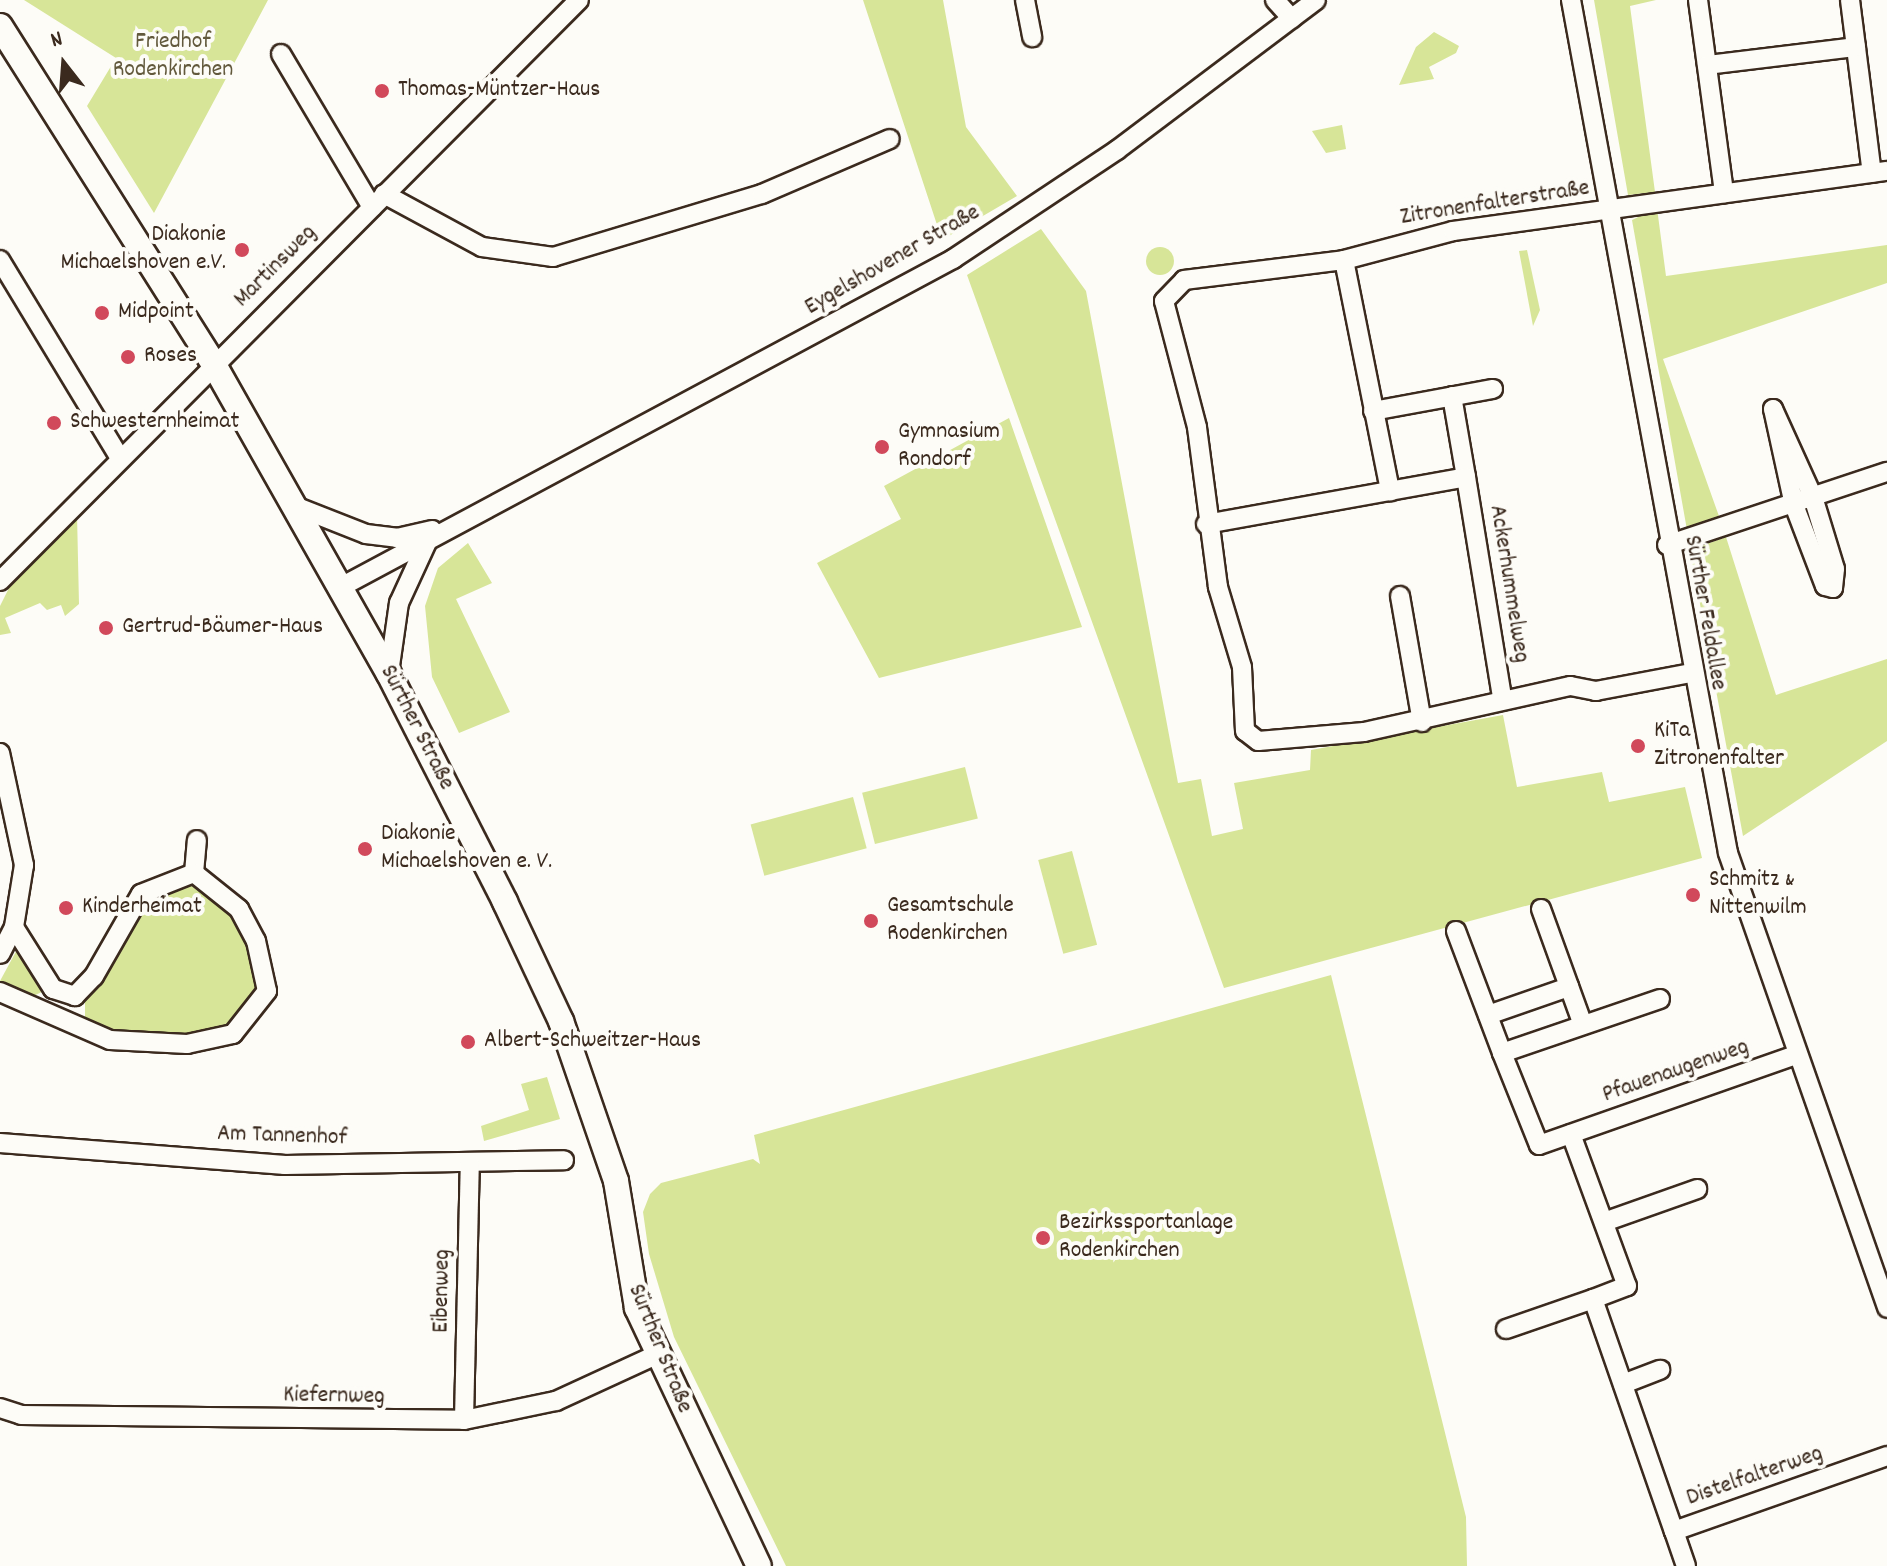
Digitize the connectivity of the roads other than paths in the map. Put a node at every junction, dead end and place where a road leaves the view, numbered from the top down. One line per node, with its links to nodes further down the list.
1 (579, 0): 17 (street, Martinsweg)
2 (1025, 0): 10 (street)
3 (1275, 0): 8 (street)
4 (1316, 0): 8 (street, Eygelshovener Straße)
5 (1571, 0): 18 (street, Sürther Feldallee)
6 (1698, 0): 13 (street)
7 (1850, 0): 11 (street)
8 (1292, 19): 32 (street, Eygelshovener Straße)
9 (0, 26): 21 (street, Sürther Straße)
10 (1032, 37)
11 (1856, 47): 13 (street); 15 (street)
12 (281, 54): 17 (street)
13 (1707, 65): 16 (street)
14 (890, 139): 17 (street)
15 (1880, 172): 16 (street, Zitronenfalterstraße)
16 (1724, 193): 18 (street, Zitronenfalterstraße)
17 (378, 200): 21 (street, Martinsweg)
18 (1608, 210): 20 (street, Zitronenfalterstraße); 35 (street, Sürther Feldallee)
19 (0, 260): 25 (street)
20 (1344, 260): 24 (street); 33 (street, Zitronenfalterstraße)
21 (213, 363): 25 (street, Martinsweg); 31 (street, Sürther Straße)
22 (1493, 389): 23 (street)
23 (1452, 396): 24 (street); 27 (street, Ackerhummelweg)
24 (1373, 411): 28 (street)
25 (118, 455): 36 (street, Martinsweg)
26 (1887, 472): 29 (street)
27 (1466, 477): 28 (street, Ackerhummelweg); 41 (street, Ackerhummelweg)
28 (1390, 491): 33 (street, Ackerhummelweg)
29 (1813, 497): 30 (street); 30 (street); 30 (street)
30 (1794, 505): 35 (street)
31 (295, 506): 32 (street, Eygelshovener Straße); 37 (street, Sürther Straße)
32 (465, 519): 34 (street, Eygelshovener Straße)
33 (1206, 524): 42 (street, Zitronenfalterstraße)
34 (428, 540): 37 (street, Eygelshovener Straße); 40 (street)
35 (1667, 545): 39 (street, Sürther Feldallee)
36 (0, 581)
37 (339, 588): 40 (street, Sürther Straße)
38 (1400, 596): 42 (street)
39 (1691, 673): 41 (street, Zitronenfalterstraße); 58 (street, Sürther Feldallee)
40 (389, 674): 68 (street, Sürther Straße)
41 (1502, 698): 42 (street, Zitronenfalterstraße)
42 (1422, 722)
43 (0, 753): 47 (street)
44 (197, 840): 45 (street)
45 (194, 873): 52 (street); 56 (street)
46 (1541, 909): 50 (street)
47 (14, 927): 49 (street); 52 (street)
48 (1456, 931): 54 (street, Pfauenaugenweg)
49 (0, 954)
50 (1569, 987): 54 (street); 55 (street)
51 (0, 992): 56 (street)
52 (75, 996): 56 (street)
53 (1660, 999): 55 (street)
54 (1488, 1015): 57 (street, Pfauenaugenweg)
55 (1583, 1025): 57 (street)
56 (82, 1028)
57 (1502, 1053): 59 (street, Pfauenaugenweg)
58 (1796, 1055): 59 (street, Pfauenaugenweg); 66 (street, Sürther Feldallee)
59 (1571, 1134): 64 (street)
60 (0, 1143): 62 (street, Am Tannenhof)
61 (564, 1160): 62 (street, Am Tannenhof)
62 (470, 1163): 72 (street, Eibenweg)
63 (1697, 1189): 64 (street)
64 (1604, 1222): 65 (street)
65 (1593, 1299): 67 (street); 70 (street)
66 (1887, 1308)
67 (1506, 1329)
68 (656, 1355): 72 (street, Kiefernweg); 75 (street, Sürther Straße)
69 (1660, 1370): 70 (street)
70 (1623, 1384): 74 (street)
71 (0, 1408): 72 (street, Kiefernweg)
72 (464, 1420)
73 (1887, 1456): 74 (street, Distelfalterweg)
74 (1674, 1531): 76 (street, Distelfalterweg)
75 (759, 1566)
76 (1686, 1566)

